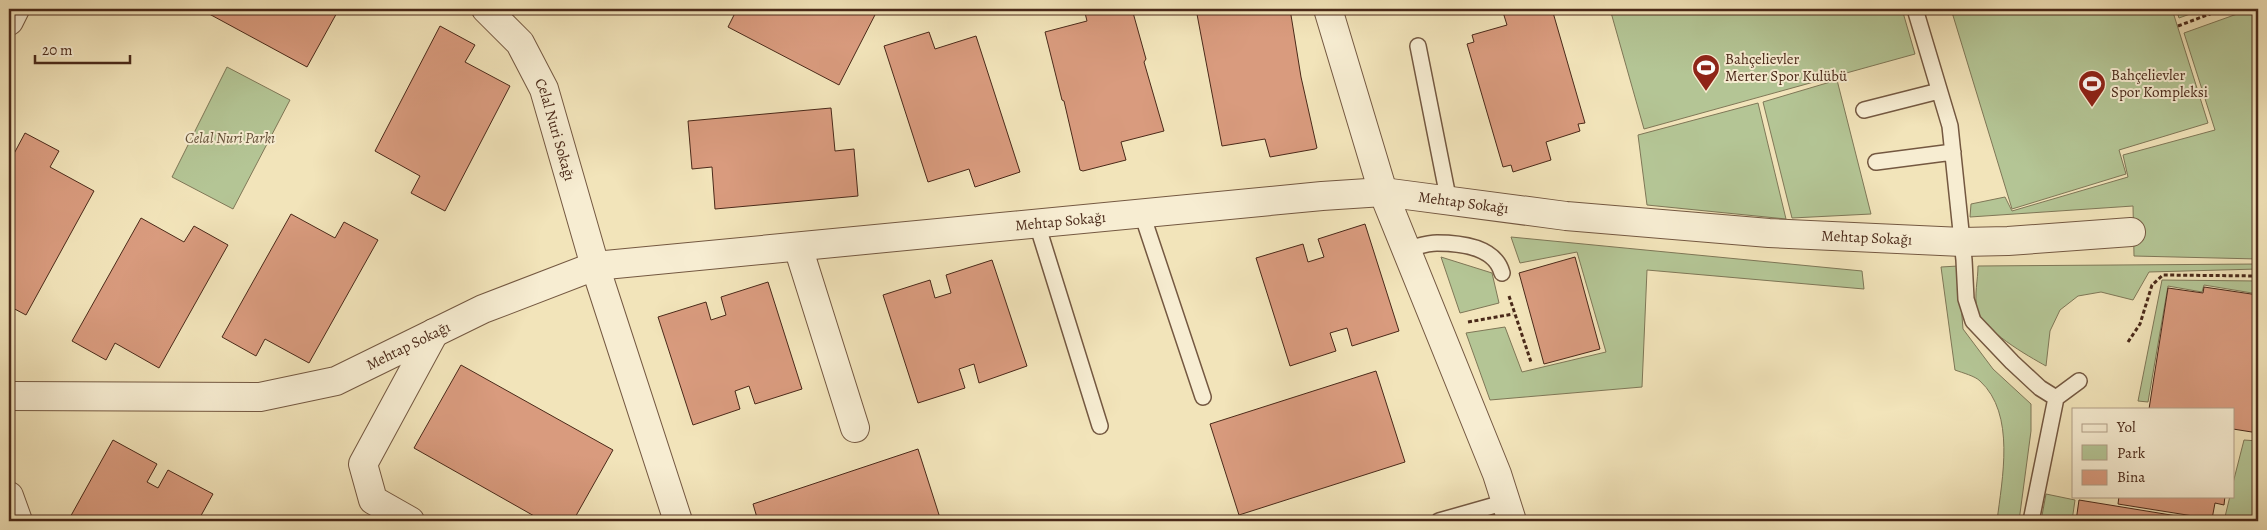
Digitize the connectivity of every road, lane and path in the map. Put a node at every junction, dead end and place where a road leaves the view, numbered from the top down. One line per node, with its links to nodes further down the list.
1 (15, 9): 6 (street)
2 (486, 9): 21 (street, Celal Nuri Sokağı)
3 (1328, 9): 13 (street)
4 (1915, 9): 9 (lane)
5 (2223, 9): 7 (path)
6 (9, 21)
7 (2178, 26)
8 (1418, 46): 14 (lane)
9 (1939, 91): 10 (lane); 11 (lane)
10 (1864, 110)
11 (1953, 152): 12 (lane); 18 (lane)
12 (1876, 162)
13 (1383, 192): 14 (street, Mehtap Sokağı); 15 (street, Mehtap Sokağı); 20 (street)
14 (1449, 202): 18 (street, Mehtap Sokağı)
15 (1142, 214): 16 (street, Mehtap Sokağı); 31 (lane)
16 (1037, 224): 19 (street, Mehtap Sokağı); 33 (lane)
17 (2130, 232): 18 (street, Mehtap Sokağı)
18 (1962, 242): 32 (lane)
19 (798, 248): 21 (street, Mehtap Sokağı); 34 (street)
20 (1406, 249): 22 (lane); 25 (street)
21 (595, 266): 26 (street, Mehtap Sokağı); 39 (street, Celal Nuri Sokağı)
22 (1502, 273): 24 (path)
23 (2258, 276): 27 (path)
24 (1514, 314): 25 (path); 28 (path)
25 (1438, 328): 36 (street)
26 (434, 333): 30 (street, Mehtap Sokağı); 38 (street)
27 (2128, 342)
28 (1531, 362)
29 (2079, 381): 32 (lane)
30 (9, 396)
31 (1203, 397)
32 (2056, 398): 41 (lane)
33 (1100, 426)
34 (855, 428)
35 (9, 496): 37 (street)
36 (1509, 512): 40 (lane)
37 (18, 521)
38 (410, 521)
39 (678, 521)
40 (1439, 521)
41 (2032, 521)

